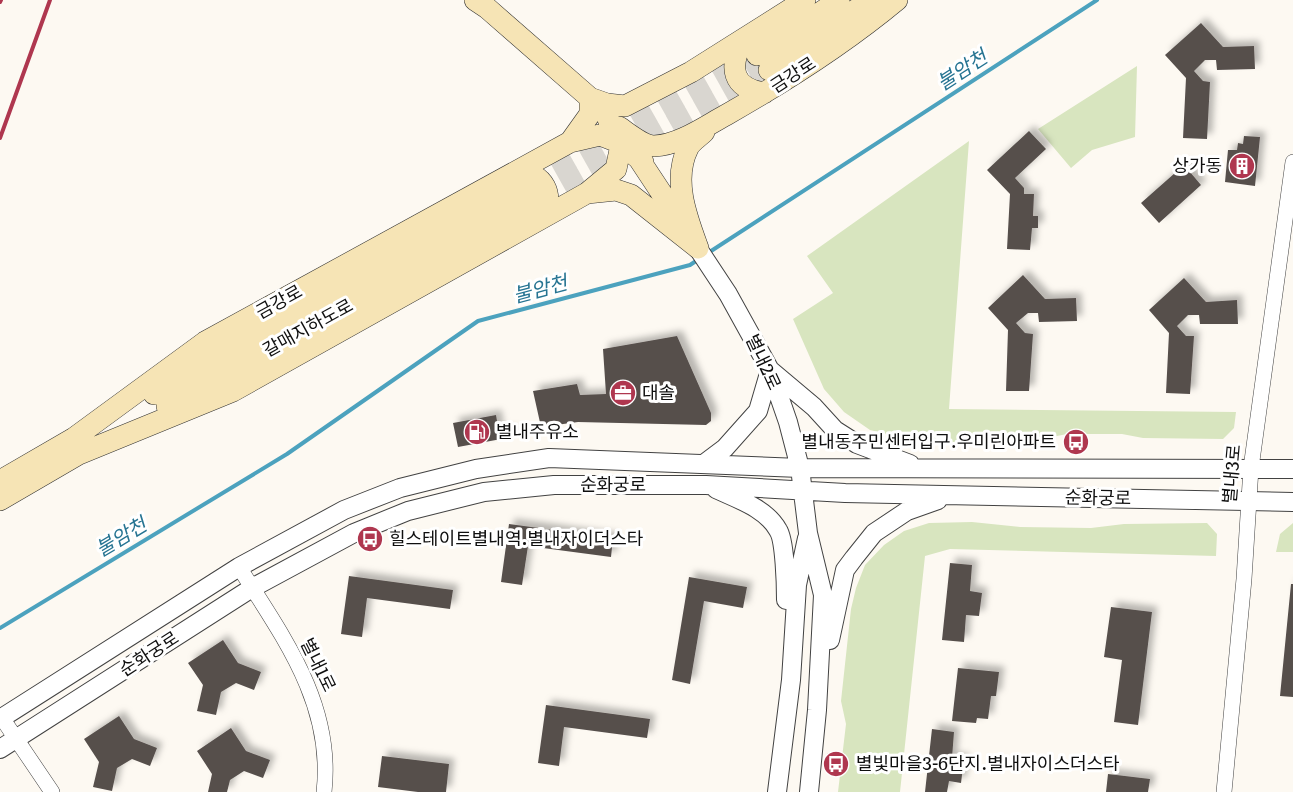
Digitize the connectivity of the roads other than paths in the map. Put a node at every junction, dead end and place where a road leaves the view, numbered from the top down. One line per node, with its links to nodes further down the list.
1 (475, 0): 9 (main road)
2 (805, 0): 6 (main road)
3 (839, 0): 6 (main road)
4 (870, 0): 6 (main road)
5 (897, 0): 7 (main road, 금강로)
6 (756, 55): 7 (main road); 8 (main road)
7 (764, 93): 11 (main road, 금강로)
8 (652, 94): 9 (main road); 12 (main road)
9 (590, 98): 10 (main road); 13 (main road)
10 (608, 119): 12 (main road); 14 (main road)
11 (715, 121): 12 (main road, 금강로); 18 (main road)
12 (626, 140): 13 (main road, 금강로); 14 (main road); 16 (main road)
13 (570, 142): 17 (main road, 금강로)
14 (643, 162): 18 (main road)
15 (1293, 162): 24 (street, 별내3로)
16 (587, 193): 17 (main road, 금강로); 18 (main road)
17 (530, 194): 21 (main road, 금강로); 21 (main road, 금강로)
18 (670, 210): 19 (main road); 19 (main road)
19 (698, 248): 20 (street, 별내2로)
20 (770, 370): 22 (street); 23 (street, 별내2로); 25 (street)
21 (77, 446): 27 (main road, 금강로); 31 (main road, 금강로)
22 (705, 463): 23 (street, 순화궁로); 35 (street, 순화궁로)
23 (800, 468): 25 (street, 순화궁로); 29 (street, 별내2로)
24 (1251, 468): 25 (street, 순화궁로); 26 (street, 순화궁로); 32 (street, 별내3로)
25 (924, 469)
26 (1293, 469)
27 (0, 480)
28 (706, 485): 29 (street, 순화궁로); 36 (street, 순화궁로); 37 (street)
29 (803, 492): 30 (street, 순화궁로); 34 (street, 별내2로)
30 (951, 495): 32 (street, 순화궁로); 38 (street)
31 (0, 500)
32 (1249, 501): 33 (street, 순화궁로); 46 (street, 별내3로)
33 (1293, 502)
34 (808, 533): 37 (street, 별내2로); 38 (street, 별내2로)
35 (239, 567): 36 (street, 별내1로); 39 (street, 순화궁로)
36 (252, 588): 40 (street, 순화궁로); 43 (street, 별내1로)
37 (790, 680): 44 (street, 별내2로)
38 (817, 710): 45 (street, 별내2로)
39 (1, 718): 40 (street)
40 (16, 739): 41 (street, 순화궁로); 42 (street)
41 (0, 749)
42 (52, 792)
43 (324, 792)
44 (777, 792)
45 (809, 792)
46 (1224, 792)

